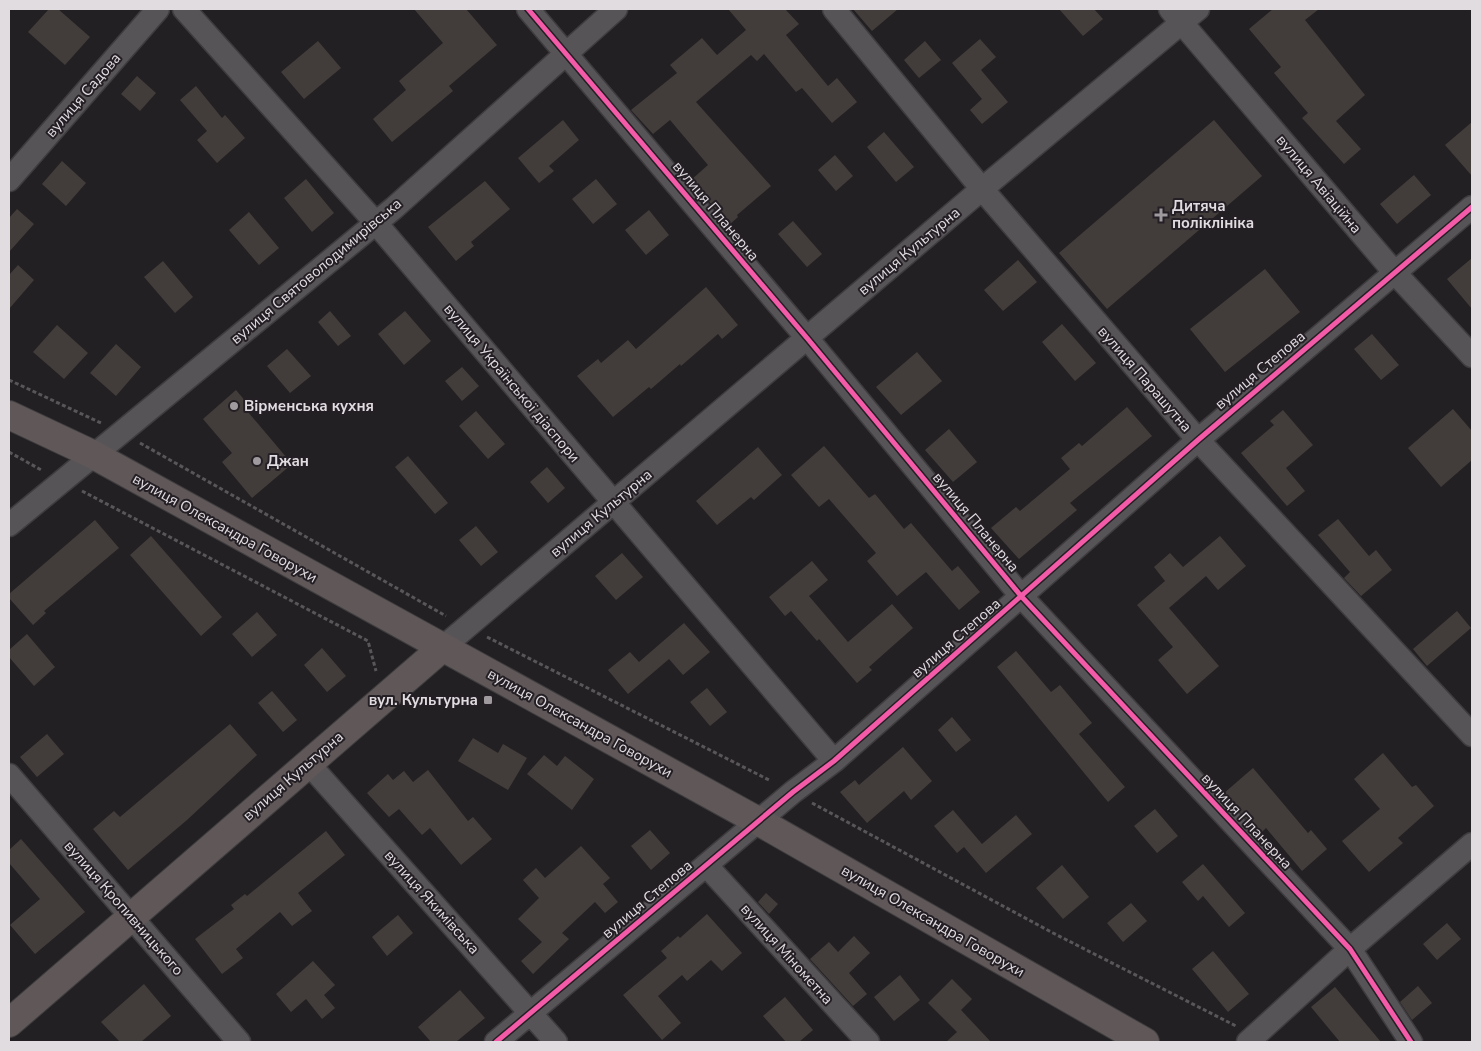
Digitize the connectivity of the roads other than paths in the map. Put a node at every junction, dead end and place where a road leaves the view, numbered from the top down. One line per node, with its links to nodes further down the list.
1 (158, 9): 8 (street, вулиця Садова)
2 (184, 9): 11 (street, вулиця Української діаспори)
3 (528, 9): 7 (street, вулиця Планерна)
4 (616, 9): 7 (street, вулиця Святоволодимирівська)
5 (834, 9): 9 (street, вулиця Парашутна)
6 (1183, 13): 9 (street, вулиця Культурна); 12 (street, вулиця Авіаційна)
7 (566, 54): 11 (street, вулиця Святоволодимирівська); 13 (street, вулиця Планерна)
8 (9, 180)
9 (982, 189): 13 (street, вулиця Культурна); 16 (street, вулиця Парашутна)
10 (1472, 207): 12 (street, вулиця Степова)
11 (375, 222): 17 (street, вулиця Святоволодимирівська); 18 (street, вулиця Української діаспори)
12 (1395, 273): 14 (street, вулиця Авіаційна); 16 (street, вулиця Степова)
13 (807, 338): 18 (street, вулиця Культурна); 20 (street, вулиця Планерна)
14 (1472, 356)
15 (9, 415): 17 (main road, вулиця Олександра Говорухи)
16 (1198, 440): 20 (street, вулиця Степова); 22 (street, вулиця Парашутна)
17 (92, 454): 19 (street, вулиця Святоволодимирівська); 21 (main road, вулиця Олександра Говорухи)
18 (613, 503): 21 (street, вулиця Культурна); 23 (street, вулиця Української діаспори)
19 (9, 525)
20 (1021, 596): 23 (street, вулиця Степова); 30 (street, вулиця Планерна)
21 (442, 648): 24 (main road, вулиця Культурна); 26 (main road, вулиця Олександра Говорухи)
22 (1472, 735)
23 (834, 761): 26 (street, вулиця Степова)
24 (308, 763): 29 (main road, вулиця Культурна); 31 (street, вулиця Якимівська)
25 (9, 775): 29 (street, вулиця Кропивницького)
26 (758, 821): 28 (street, вулиця Степова); 38 (main road, вулиця Олександра Говорухи)
27 (1472, 844): 30 (street)
28 (706, 865): 31 (street, вулиця Степова); 37 (street, вулиця Мінометна)
29 (132, 916): 32 (main road, вулиця Культурна); 34 (street, вулиця Кропивницького)
30 (1350, 949): 33 (street); 39 (street, вулиця Планерна)
31 (531, 1013): 35 (street, вулиця Степова); 36 (street, вулиця Якимівська)
32 (9, 1023)
33 (1251, 1039)
34 (239, 1042)
35 (496, 1042)
36 (556, 1042)
37 (868, 1042)
38 (1145, 1042)
39 (1412, 1042)

